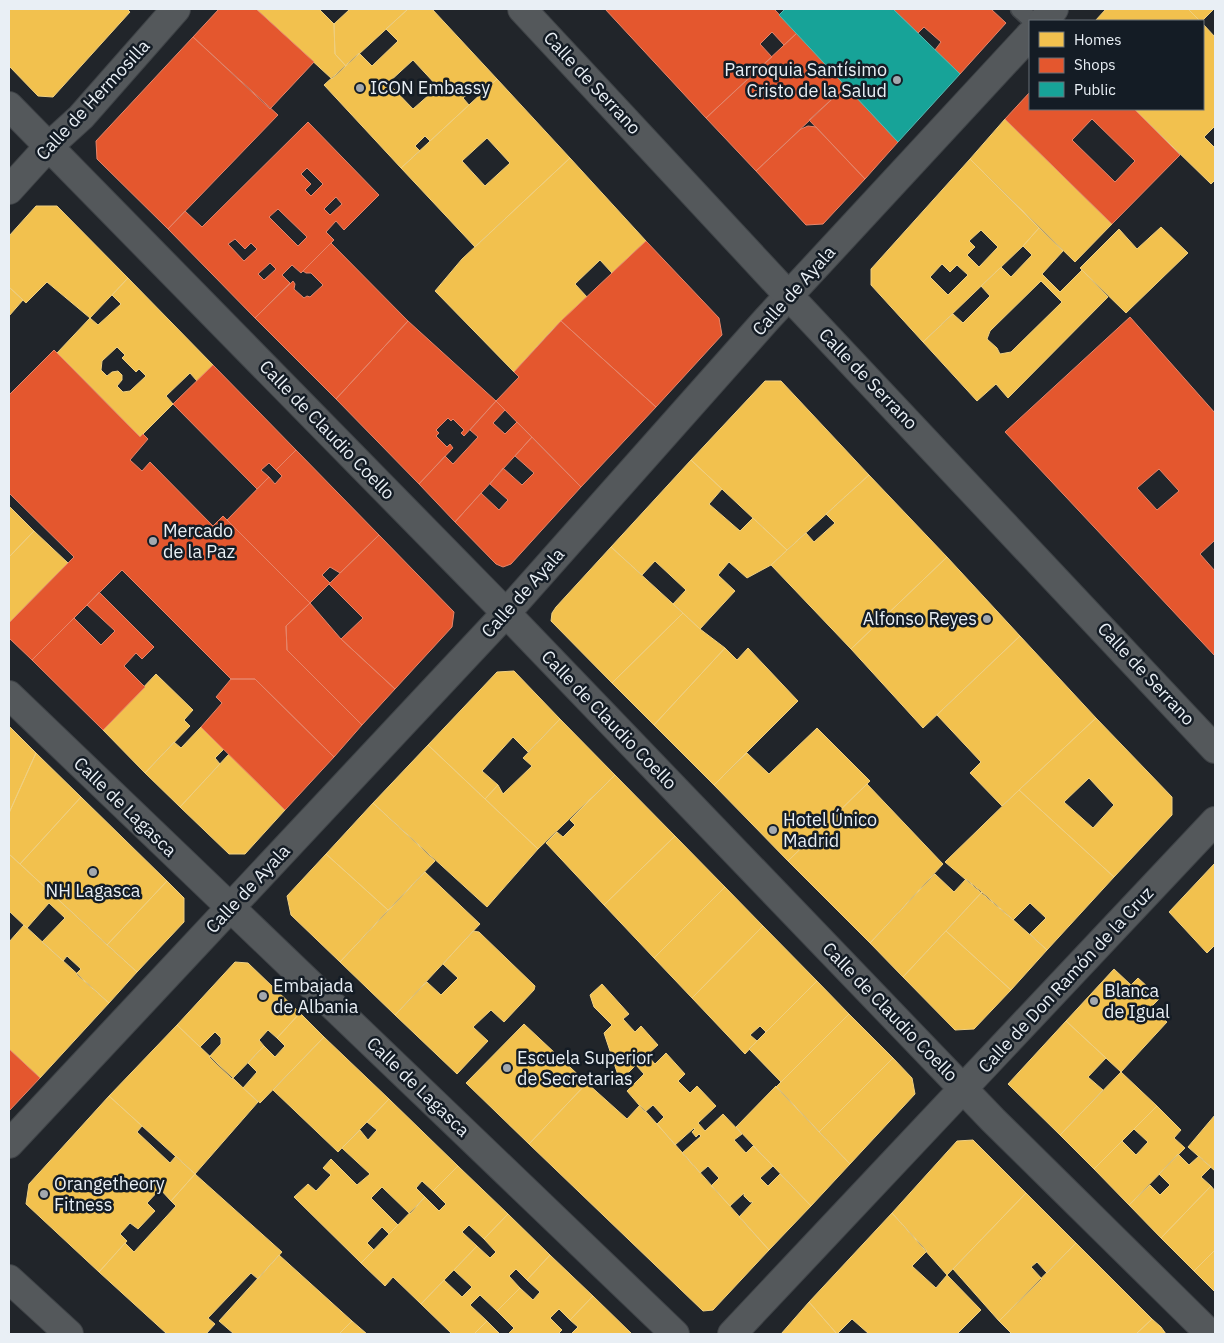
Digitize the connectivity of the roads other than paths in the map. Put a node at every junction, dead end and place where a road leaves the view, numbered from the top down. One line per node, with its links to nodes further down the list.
1 (176, 9): 9 (street, Calle de Hermosilla)
2 (522, 9): 11 (street, Calle de Serrano)
3 (1019, 9): 5 (lane)
4 (1054, 9): 6 (street)
5 (1031, 20)
6 (1044, 20)
7 (1029, 36): 11 (street, Calle de Ayala)
8 (9, 106): 9 (street, Calle de Claudio Coello)
9 (48, 147): 10 (street, Calle de Hermosilla); 12 (street, Calle de Claudio Coello)
10 (9, 190)
11 (789, 296): 12 (street, Calle de Ayala); 14 (street, Calle de Serrano)
12 (506, 613): 16 (street, Calle de Ayala); 17 (street, Calle de Claudio Coello)
13 (9, 694): 16 (street, Calle de Lagasca)
14 (1215, 749)
15 (1215, 821): 17 (street, Calle de Don Ramón de la Cruz)
16 (230, 908): 18 (street, Calle de Ayala); 21 (street, Calle de Lagasca)
17 (964, 1089): 22 (street, Calle de Don Ramón de la Cruz); 23 (street, Calle de Claudio Coello)
18 (9, 1144)
19 (9, 1278): 20 (street)
20 (69, 1334)
21 (675, 1334)
22 (732, 1334)
23 (1210, 1334)

